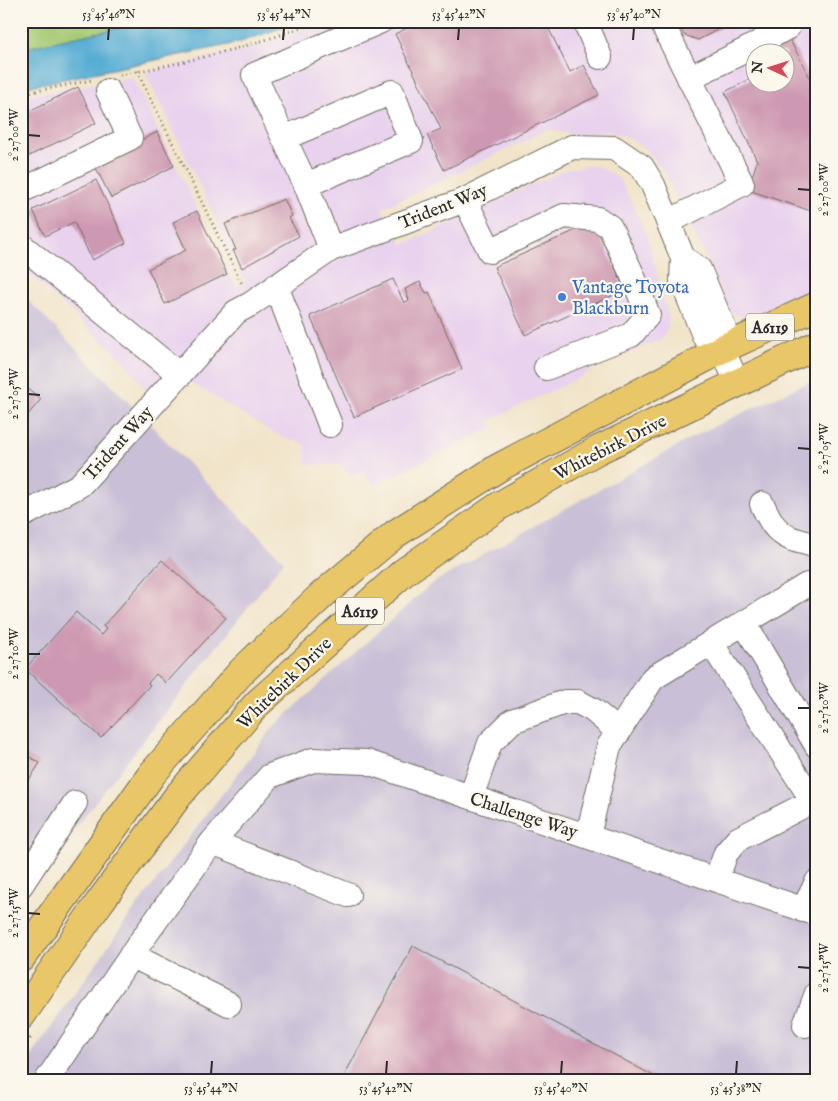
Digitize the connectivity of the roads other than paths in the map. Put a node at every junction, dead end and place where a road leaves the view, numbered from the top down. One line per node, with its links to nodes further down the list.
1 (381, 21): 8 (street)
2 (585, 21): 5 (street)
3 (661, 21): 6 (street)
4 (788, 27): 6 (street)
5 (600, 57)
6 (689, 78): 12 (street)
7 (108, 82): 10 (street)
8 (284, 138): 9 (street); 9 (street)
9 (306, 185): 14 (street)
10 (21, 191)
11 (465, 200): 12 (street, Trident Way); 14 (street, Trident Way); 19 (street)
12 (668, 222): 18 (street, Trident Way)
13 (21, 246): 20 (street)
14 (331, 248): 15 (street, Trident Way)
15 (276, 286): 20 (street, Trident Way); 22 (street)
16 (817, 306): 18 (highway, Whitebirk Drive / A6119)
17 (817, 345): 21 (highway, Whitebirk Drive / A6119)
18 (722, 349): 21 (street, Trident Way); 41 (highway, Whitebirk Drive / A6119)
19 (546, 368)
20 (180, 375): 24 (street, Trident Way)
21 (738, 384): 45 (highway, Whitebirk Drive / A6119)
22 (330, 425)
23 (762, 504): 25 (street)
24 (21, 512)
25 (817, 547)
26 (817, 587): 27 (street)
27 (744, 623): 28 (street); 30 (street)
28 (711, 643): 29 (street); 35 (street)
29 (619, 732): 31 (street); 33 (street)
30 (817, 746)
31 (471, 797): 33 (street, Challenge Way); 34 (street, Challenge Way)
32 (75, 803): 37 (street)
33 (588, 836): 35 (street, Challenge Way)
34 (212, 842): 38 (street); 40 (street, Challenge Way)
35 (716, 880): 39 (street, Challenge Way)
36 (817, 882): 39 (street)
37 (21, 885)
38 (348, 895)
39 (810, 912)
40 (131, 955): 43 (street); 46 (street, Challenge Way)
41 (21, 958)
42 (817, 994): 44 (street)
43 (229, 1004)
44 (805, 1025)
45 (26, 1026)
46 (47, 1080)

